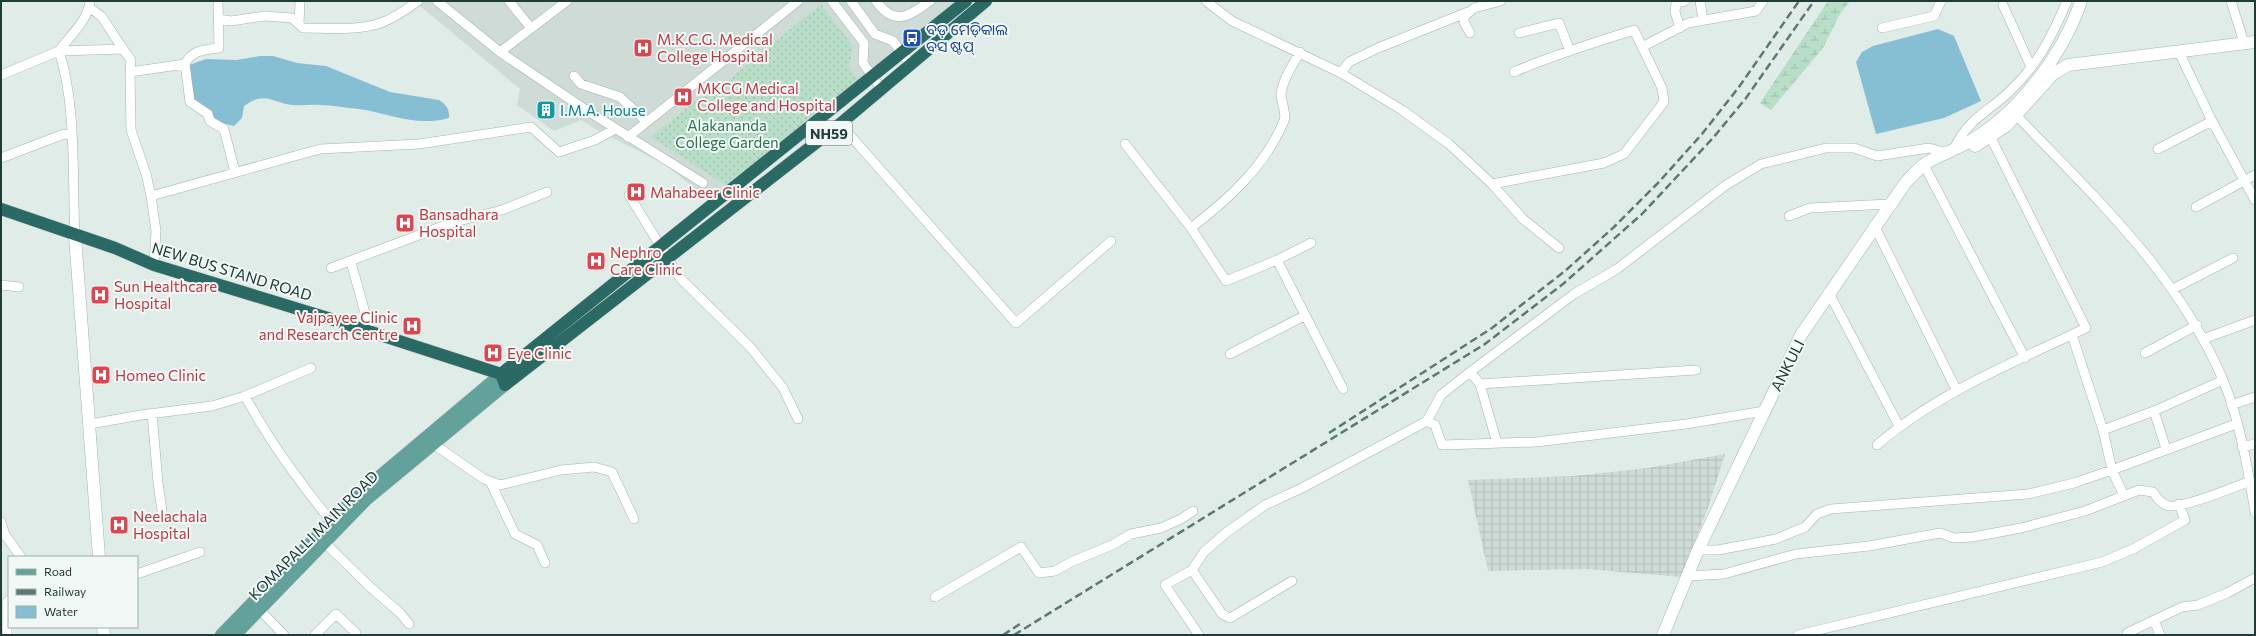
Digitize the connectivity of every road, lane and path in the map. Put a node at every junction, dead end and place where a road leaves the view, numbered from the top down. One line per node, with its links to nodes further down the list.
1 (218, 1): 26 (street)
2 (300, 1): 28 (street)
3 (418, 1): 28 (street)
4 (437, 1): 39 (street)
5 (509, 1): 29 (street)
6 (566, 1): 29 (street)
7 (798, 1): 55 (street)
8 (832, 1): 51 (street)
9 (851, 1): 42 (street)
10 (876, 1): 11 (street)
11 (930, 1)
12 (966, 1): 42 (highway)
13 (986, 1): 44 (highway, NH59)
14 (1206, 1): 40 (street)
15 (1501, 1): 25 (street)
16 (1685, 1): 30 (street)
17 (1700, 1): 27 (street)
18 (1763, 1): 27 (street)
19 (1941, 1): 31 (street)
20 (2067, 1): 45 (street)
21 (2081, 1): 63 (main road, ANKULI)
22 (2232, 1): 34 (street)
23 (90, 4): 36 (street); 37 (street)
24 (2002, 5): 45 (street)
25 (1468, 12): 32 (street); 48 (street)
26 (219, 19): 28 (street); 43 (street)
27 (1703, 20): 30 (street)
28 (298, 24)
29 (531, 28): 39 (street)
30 (1680, 28): 35 (street)
31 (1882, 28)
32 (1470, 33)
33 (1518, 33): 38 (street)
34 (2250, 43): 41 (main road)
35 (1642, 47): 38 (street); 70 (street)
36 (123, 49): 37 (street); 46 (street)
37 (58, 51): 49 (street); 58 (street)
38 (1570, 51): 47 (street)
39 (500, 52): 57 (street)
40 (1300, 52): 48 (street); 82 (street)
41 (2179, 52): 53 (main road); 54 (street)
42 (902, 53): 44 (street); 51 (highway)
43 (185, 64): 46 (street); 66 (street)
44 (911, 65): 52 (highway, NH59)
45 (2031, 67): 63 (street)
46 (130, 72): 73 (street)
47 (1514, 72)
48 (1341, 73): 70 (street)
49 (1, 75)
50 (574, 76): 55 (street)
51 (873, 78): 52 (street); 74 (highway)
52 (882, 90): 56 (highway, NH59)
53 (2017, 116): 60 (main road); 96 (street)
54 (2212, 121): 62 (street); 68 (street)
55 (648, 122): 59 (street)
56 (840, 124): 77 (highway, NH59); 84 (street)
57 (615, 128): 59 (street); 66 (street)
58 (71, 135): 64 (street); 83 (street)
59 (628, 137): 69 (street)
60 (1991, 138): 63 (main road); 102 (street)
61 (1125, 144): 82 (street)
62 (2158, 149)
63 (1950, 151): 65 (main road, ANKULI); 109 (street)
64 (1, 158)
65 (1924, 164): 76 (main road, ANKULI); 106 (street)
66 (235, 172): 73 (street)
67 (2255, 175): 68 (street)
68 (2245, 180): 75 (street); 78 (street)
69 (703, 183)
70 (1492, 184): 87 (street)
71 (546, 192): 91 (street)
72 (629, 195): 86 (street)
73 (151, 196): 92 (street)
74 (725, 196): 77 (street); 86 (highway)
75 (2255, 200)
76 (1889, 204): 80 (street); 81 (main road, ANKULI)
77 (739, 205): 89 (highway, NH59)
78 (2196, 206)
79 (1, 209): 83 (highway, NEW BUS STAND ROAD)
80 (1789, 216)
81 (1874, 225): 97 (main road, ANKULI); 114 (street)
82 (1191, 228): 90 (street)
83 (75, 236): 92 (highway, NEW BUS STAND ROAD); 123 (main road)
84 (1111, 241)
85 (1311, 243): 90 (street)
86 (660, 247): 89 (street); 110 (highway)
87 (1559, 248)
88 (2233, 258): 96 (street)
89 (668, 260): 110 (highway, NH59); 121 (street)
90 (1278, 260): 98 (street)
91 (351, 262): 93 (street); 101 (street)
92 (154, 265): 101 (highway, NEW BUS STAND ROAD)
93 (331, 268)
94 (1, 285): 95 (street)
95 (18, 287)
96 (2173, 289): 100 (street)
97 (1829, 293): 118 (main road, ANKULI); 125 (street)
98 (1304, 316): 105 (street); 113 (street)
99 (2255, 320): 103 (street)
100 (2197, 325): 103 (street); 104 (street)
101 (370, 331): 110 (highway, NEW BUS STAND ROAD)
102 (2072, 335): 106 (street); 126 (street)
103 (2203, 339): 111 (street)
104 (2145, 353)
105 (1230, 354)
106 (2025, 358): 114 (street)
107 (311, 368): 115 (street)
108 (1696, 370): 112 (street)
109 (1470, 372): 112 (street); 122 (street)
110 (503, 380): 127 (main road)
111 (2223, 380): 117 (street); 119 (street)
112 (1480, 384): 128 (street)
113 (1343, 389)
114 (1957, 392): 125 (street)
115 (245, 396): 120 (street); 142 (street)
116 (2255, 397): 117 (street)
117 (2231, 405): 124 (street)
118 (1764, 410): 128 (street); 147 (main road, ANKULI)
119 (2154, 411): 126 (street); 132 (street)
120 (152, 413): 123 (street); 140 (street)
121 (798, 419)
122 (1427, 421): 128 (street); 152 (street)
123 (90, 424): 150 (main road)
124 (2236, 424): 131 (street); 132 (street)
125 (1899, 426): 130 (street)
126 (2103, 430): 133 (street)
127 (429, 440): 134 (street); 142 (main road); 144 (main road, KOMAPALLI MAIN ROAD)
128 (1497, 443)
129 (2255, 444): 131 (street)
130 (1877, 445)
131 (2242, 447): 135 (street)
132 (2166, 449): 133 (street)
133 (2112, 470): 136 (street); 147 (street)
134 (490, 480): 141 (street); 151 (street)
135 (2250, 481): 137 (street); 139 (street)
136 (2124, 496): 137 (street); 154 (street)
137 (2180, 504): 170 (street)
138 (1193, 511): 157 (street)
139 (2255, 512)
140 (163, 518)
141 (634, 519)
142 (330, 521): 164 (main road)
143 (1, 522): 145 (street)
144 (324, 542): 159 (main road, KOMAPALLI MAIN ROAD); 161 (street)
145 (11, 543): 146 (street); 149 (street)
146 (1, 547)
147 (1698, 550): 154 (main road, ANKULI)
148 (200, 552): 153 (street)
149 (20, 556)
150 (99, 556)
151 (545, 563)
152 (1192, 570): 156 (street); 168 (street)
153 (138, 574)
154 (1688, 576): 169 (main road, ANKULI)
155 (2255, 578): 160 (street)
156 (1292, 581)
157 (935, 597)
158 (8, 601): 163 (street)
159 (260, 610): 165 (main road, KOMAPALLI MAIN ROAD); 166 (street)
160 (2154, 620): 171 (street); 172 (street)
161 (409, 624)
162 (356, 632): 167 (street)
163 (7, 635)
164 (221, 635)
165 (235, 635)
166 (284, 635)
167 (315, 635)
168 (1199, 635)
169 (1663, 635)
170 (1798, 635)
171 (2127, 635)
172 (2160, 635)

